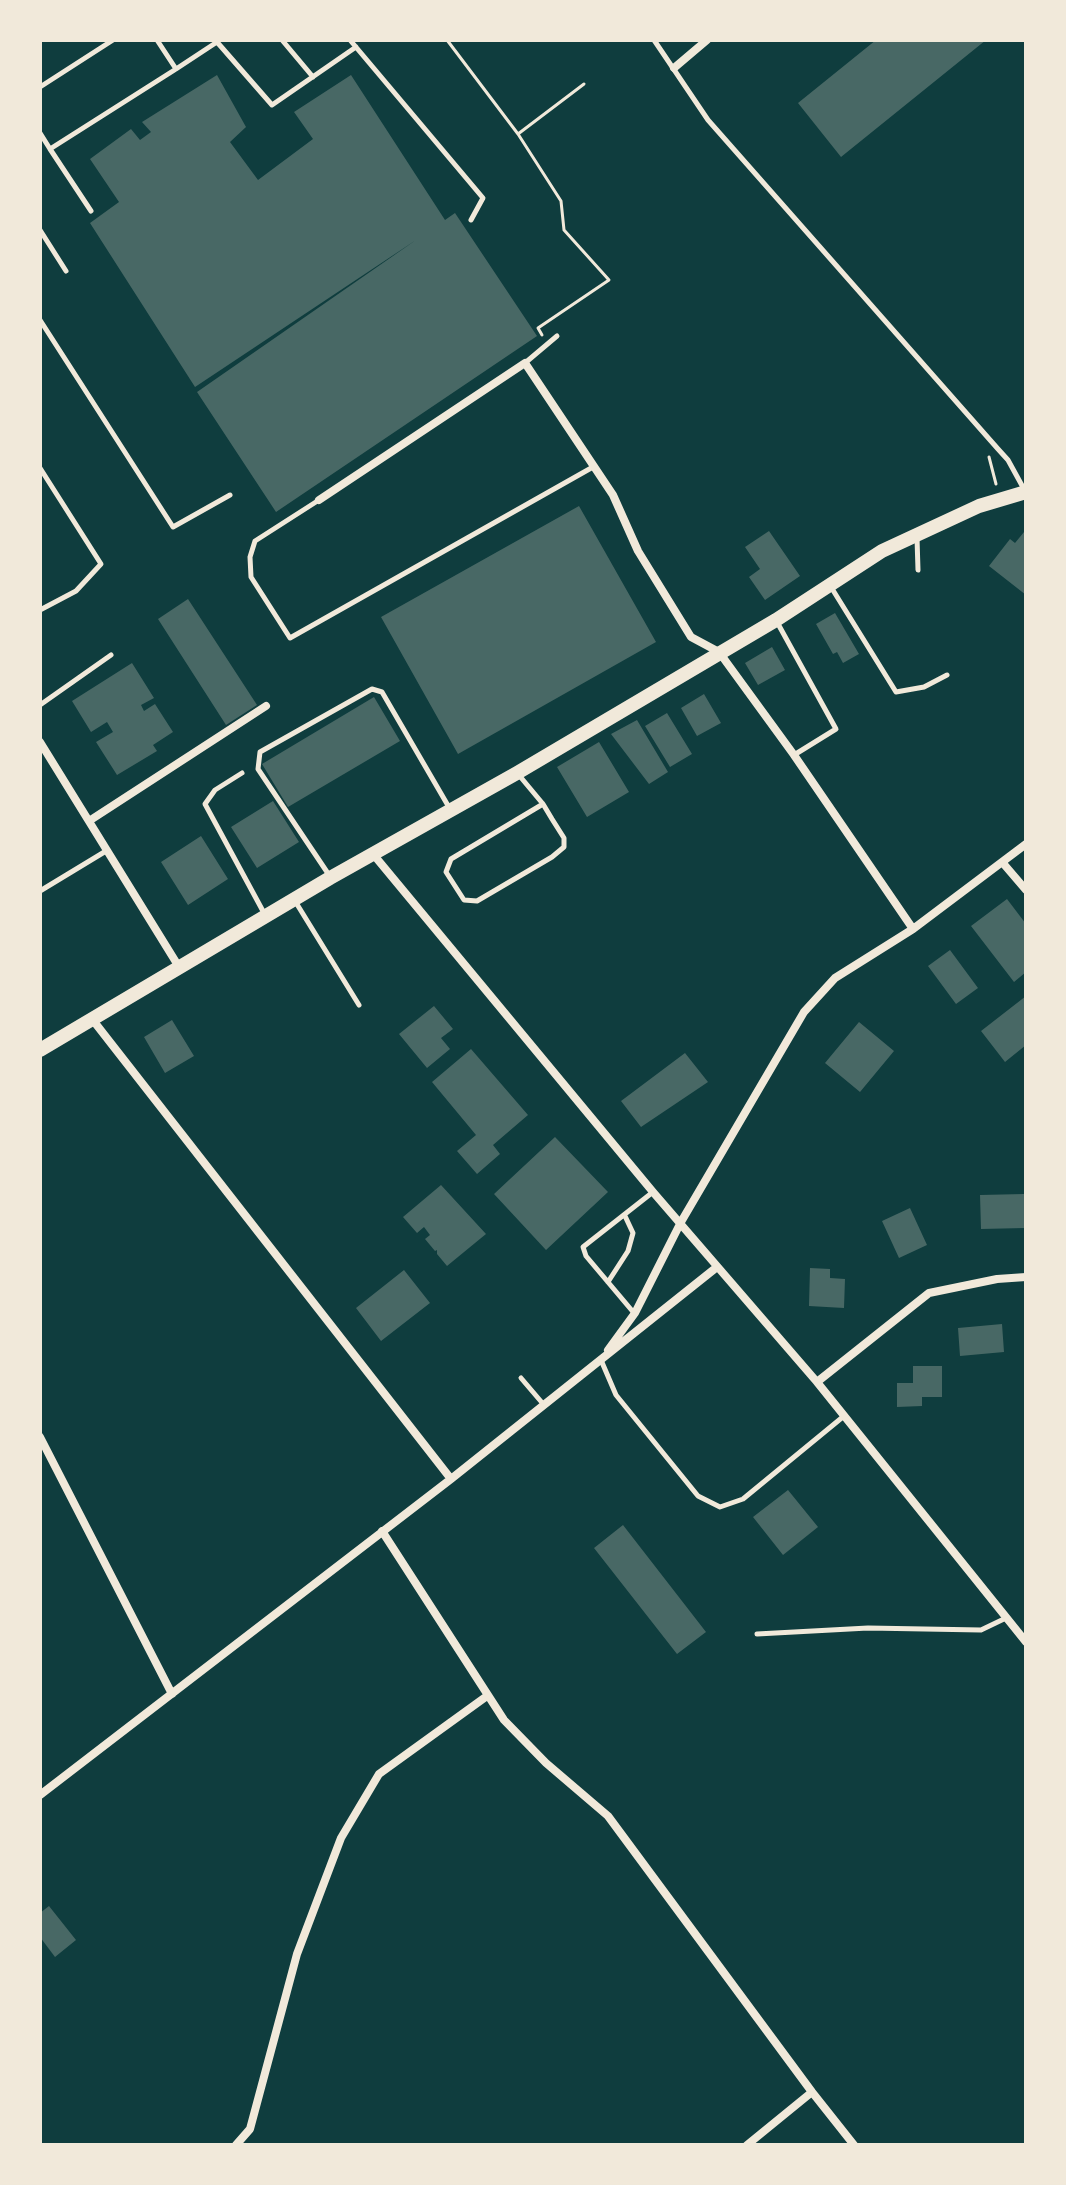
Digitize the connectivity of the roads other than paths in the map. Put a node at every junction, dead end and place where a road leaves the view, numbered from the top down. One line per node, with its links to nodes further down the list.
1 (113, 40): 12 (lane)
2 (157, 40): 10 (lane)
3 (282, 40): 11 (lane)
4 (350, 40): 8 (lane)
5 (654, 40): 9 (lane)
6 (707, 40): 9 (street)
7 (217, 41): 10 (lane); 11 (lane)
8 (356, 47): 11 (lane); 16 (lane)
9 (674, 68): 24 (lane)
10 (176, 69): 14 (lane)
11 (313, 77)
12 (40, 87)
13 (40, 133): 14 (lane)
14 (50, 149): 15 (lane)
15 (91, 211)
16 (471, 220)
17 (40, 230): 18 (lane)
18 (66, 271)
19 (40, 320): 25 (lane)
20 (557, 336): 21 (lane)
21 (525, 363): 22 (street); 26 (street)
22 (594, 467): 26 (lane); 32 (street)
23 (40, 468): 30 (lane)
24 (1026, 492): 27 (main road)
25 (230, 495)
26 (319, 500)
27 (916, 533): 28 (lane); 29 (main road)
28 (918, 570)
29 (830, 586): 31 (main road); 34 (lane)
30 (40, 610)
31 (776, 620): 32 (main road); 38 (lane)
32 (719, 652): 38 (street); 40 (main road)
33 (111, 655): 35 (lane)
34 (947, 675)
35 (40, 705)
36 (266, 706): 43 (street)
37 (40, 742): 43 (street)
38 (794, 755): 53 (street)
39 (242, 773): 52 (lane)
40 (517, 773): 41 (lane); 42 (main road)
41 (543, 804): 41 (lane)
42 (450, 810): 46 (main road); 48 (lane)
43 (89, 821): 45 (street)
44 (1026, 844): 47 (street)
45 (106, 851): 50 (lane); 54 (street)
46 (373, 854): 48 (main road); 58 (street)
47 (1002, 862): 49 (street); 53 (street)
48 (330, 878): 51 (main road)
49 (1026, 890)
50 (40, 891)
51 (295, 900): 52 (main road); 55 (lane)
52 (267, 917): 54 (main road)
53 (913, 929): 60 (street)
54 (179, 967): 56 (main road)
55 (359, 1005)
56 (92, 1019): 57 (main road); 71 (street)
57 (40, 1050)
58 (653, 1192): 59 (lane); 60 (street)
59 (625, 1216): 63 (lane); 63 (lane)
60 (681, 1222): 61 (street); 64 (street)
61 (717, 1267): 65 (street); 67 (street)
62 (1026, 1277): 67 (street)
63 (608, 1282): 64 (lane)
64 (635, 1313): 65 (street)
65 (601, 1360): 68 (street); 69 (lane)
66 (521, 1378): 68 (lane)
67 (817, 1382): 69 (street)
68 (544, 1405): 71 (street)
69 (844, 1416): 73 (street)
70 (40, 1437): 76 (street)
71 (451, 1479): 72 (street)
72 (382, 1531): 76 (street); 77 (street)
73 (1006, 1618): 74 (lane); 75 (street)
74 (757, 1634)
75 (1026, 1642)
76 (172, 1694): 78 (street)
77 (487, 1696): 79 (street); 80 (street)
78 (40, 1795)
79 (812, 2092): 81 (street); 82 (street)
80 (236, 2145)
81 (747, 2145)
82 (854, 2145)

